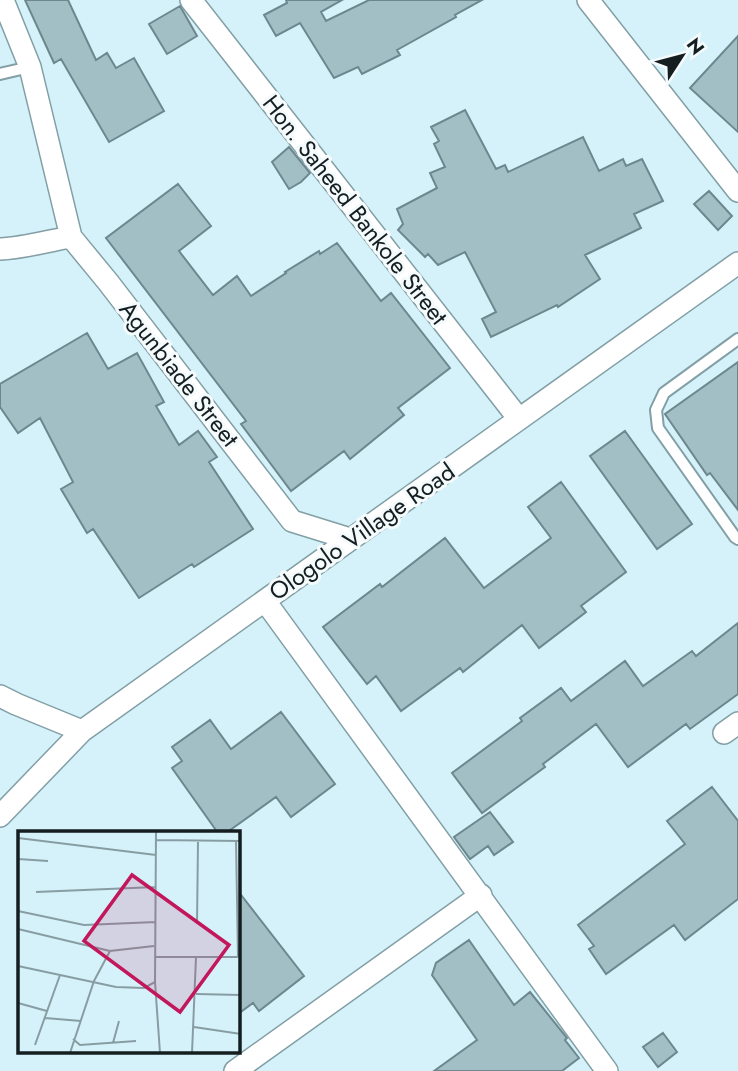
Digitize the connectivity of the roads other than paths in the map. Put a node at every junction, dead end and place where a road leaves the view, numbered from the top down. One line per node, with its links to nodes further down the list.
1 (2, 0): 4 (street)
2 (191, 0): 11 (street, Hon. Saheed Bankole Street)
3 (588, 0): 6 (street)
4 (30, 67): 5 (lane); 7 (street)
5 (0, 74)
6 (738, 191)
7 (71, 237): 8 (street); 13 (street, Agunbiade Street)
8 (0, 249)
9 (738, 263): 11 (street, Ologolo Village Road)
10 (738, 339): 12 (lane)
11 (519, 419): 13 (street, Ologolo Village Road)
12 (738, 539)
13 (350, 540): 14 (street, Ologolo Village Road)
14 (265, 601): 16 (street, Ologolo Village Road); 18 (street)
15 (0, 696): 16 (street)
16 (82, 731): 17 (street, Ologolo Village Road)
17 (0, 816)
18 (481, 895): 19 (street); 20 (street)
19 (235, 1071)
20 (607, 1071)

